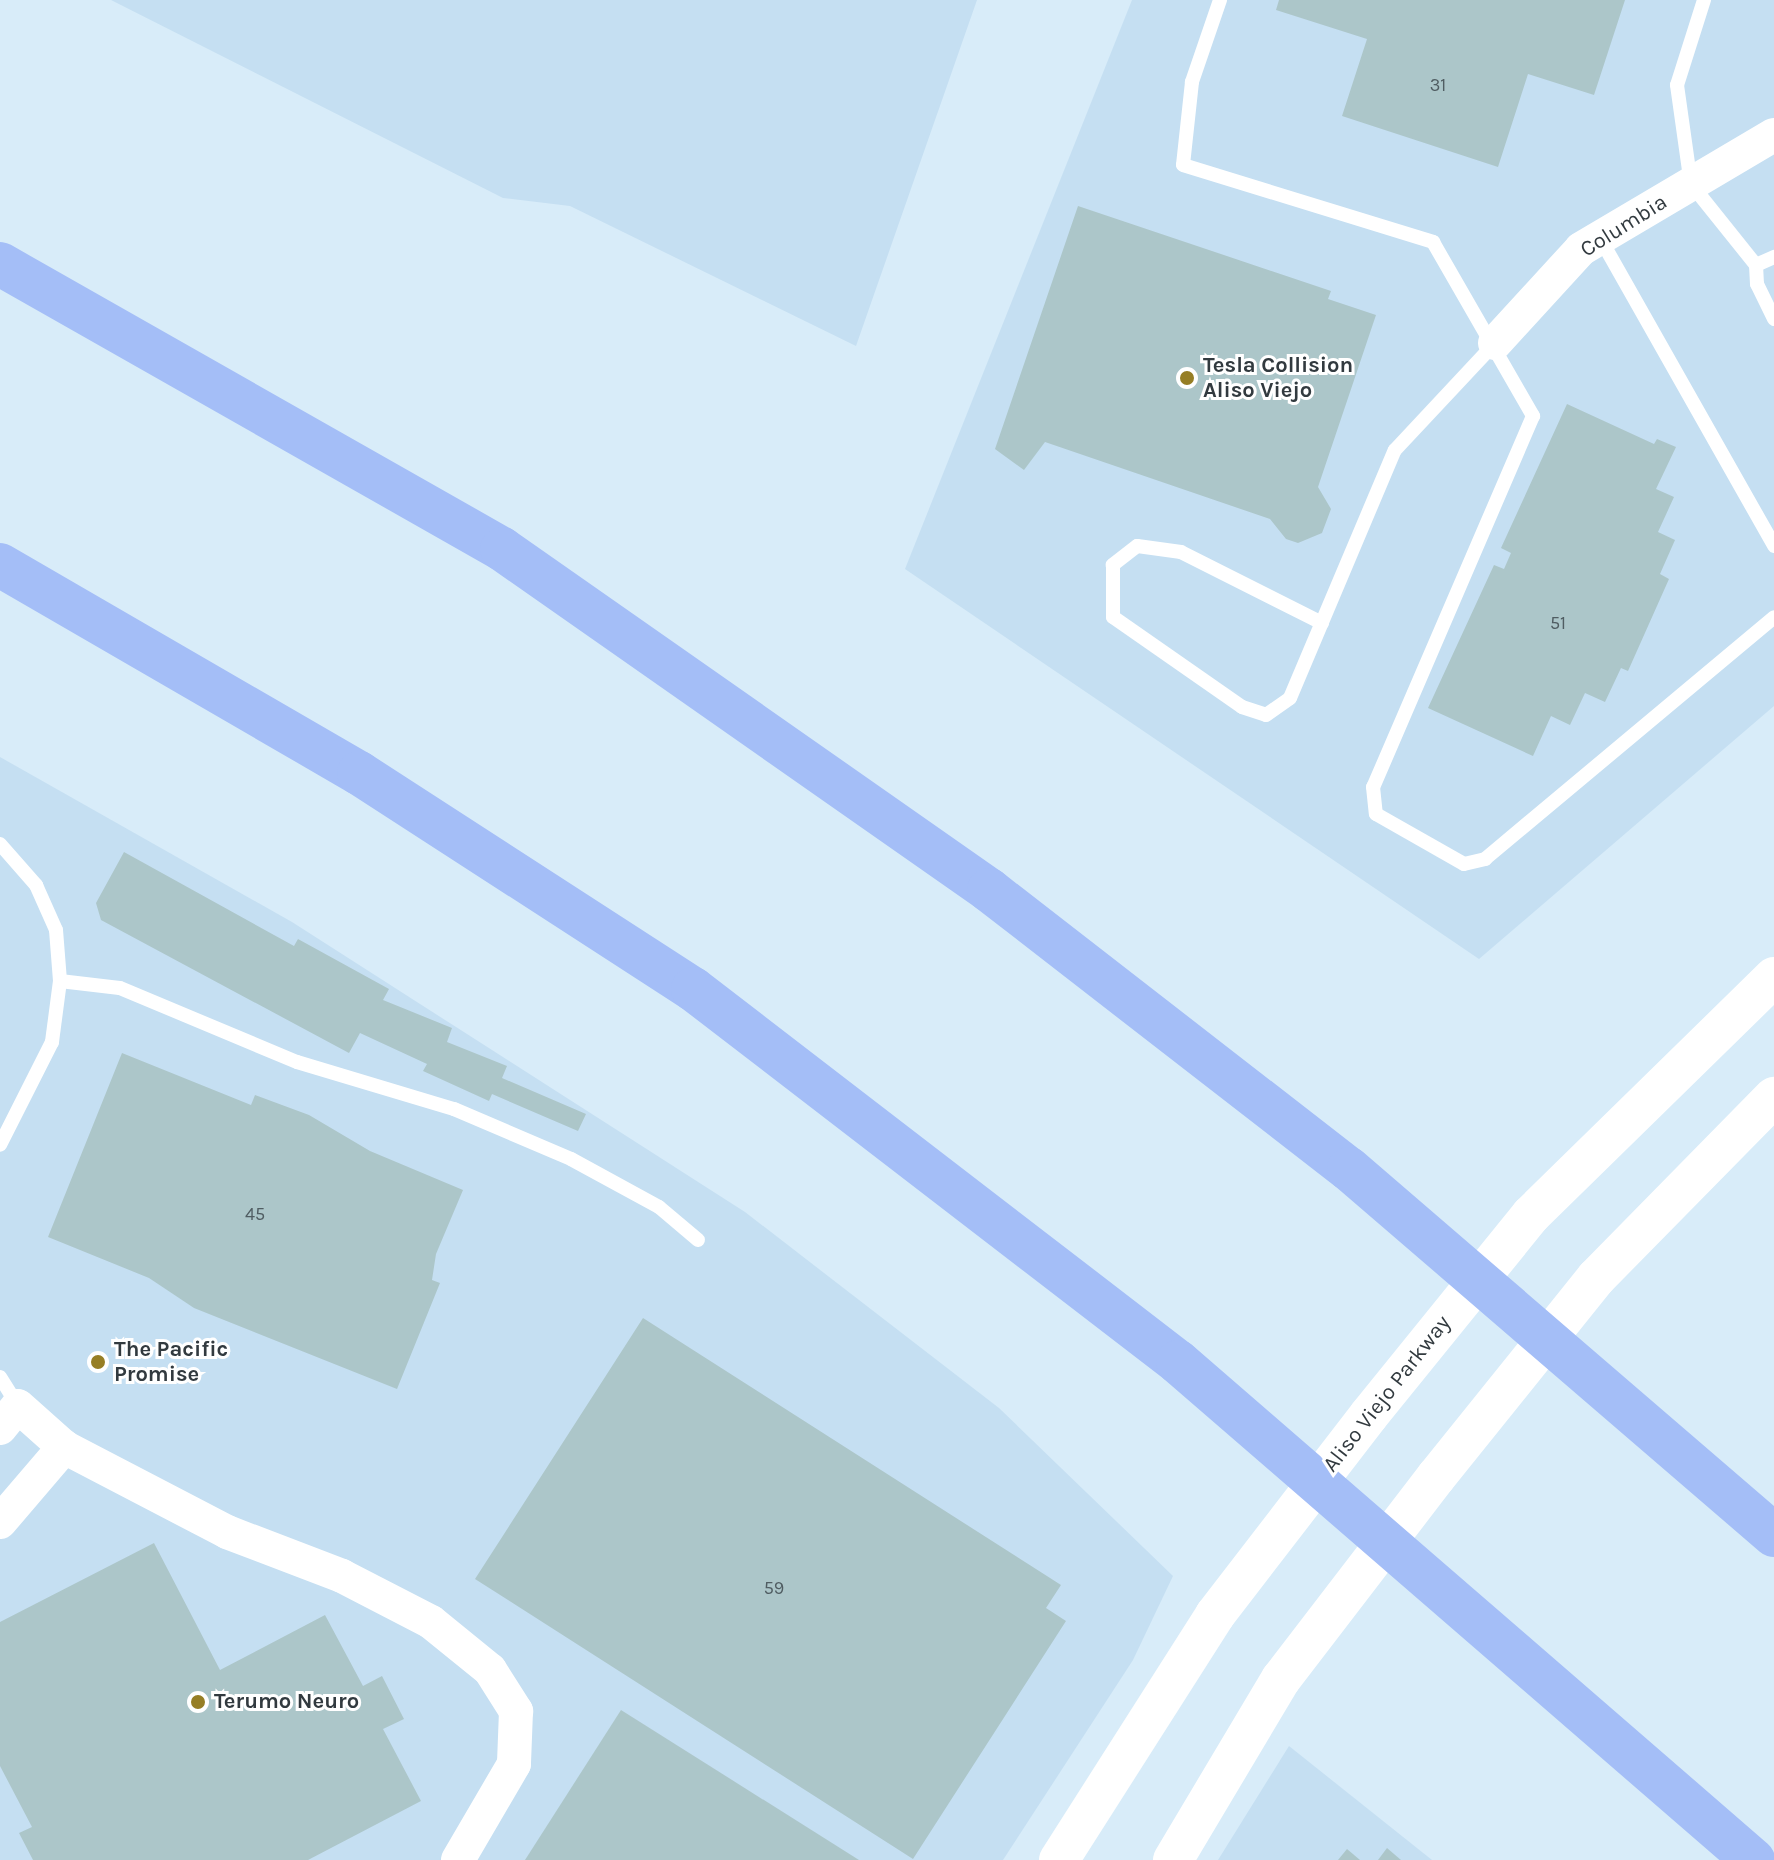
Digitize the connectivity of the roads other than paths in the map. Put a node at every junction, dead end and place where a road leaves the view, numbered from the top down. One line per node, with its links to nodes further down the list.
1 (1220, 0): 10 (lane)
2 (1704, 0): 4 (lane)
3 (1774, 135): 4 (street, Columbia)
4 (1691, 184): 5 (street, Columbia); 8 (lane)
5 (1600, 238): 10 (street, Columbia); 11 (lane)
6 (1774, 257): 8 (lane)
7 (0, 264): 25 (highway)
8 (1756, 265): 9 (lane)
9 (1774, 319)
10 (1495, 343): 13 (lane); 14 (lane)
11 (1774, 546)
12 (0, 565): 26 (highway)
13 (1774, 617)
14 (1322, 623): 14 (lane)
15 (0, 844): 17 (lane)
16 (1774, 977): 28 (main road, Aliso Viejo Parkway)
17 (60, 981): 19 (lane); 20 (lane)
18 (1774, 1097): 29 (main road)
19 (0, 1145)
20 (698, 1240)
21 (0, 1377): 22 (lane)
22 (9, 1417): 23 (street)
23 (64, 1447): 24 (street); 27 (street)
24 (0, 1522)
25 (1774, 1535)
26 (1625, 1752): 30 (highway); 31 (highway)
27 (458, 1860)
28 (1059, 1860)
29 (1173, 1860)
30 (1730, 1860)
31 (1753, 1860)

